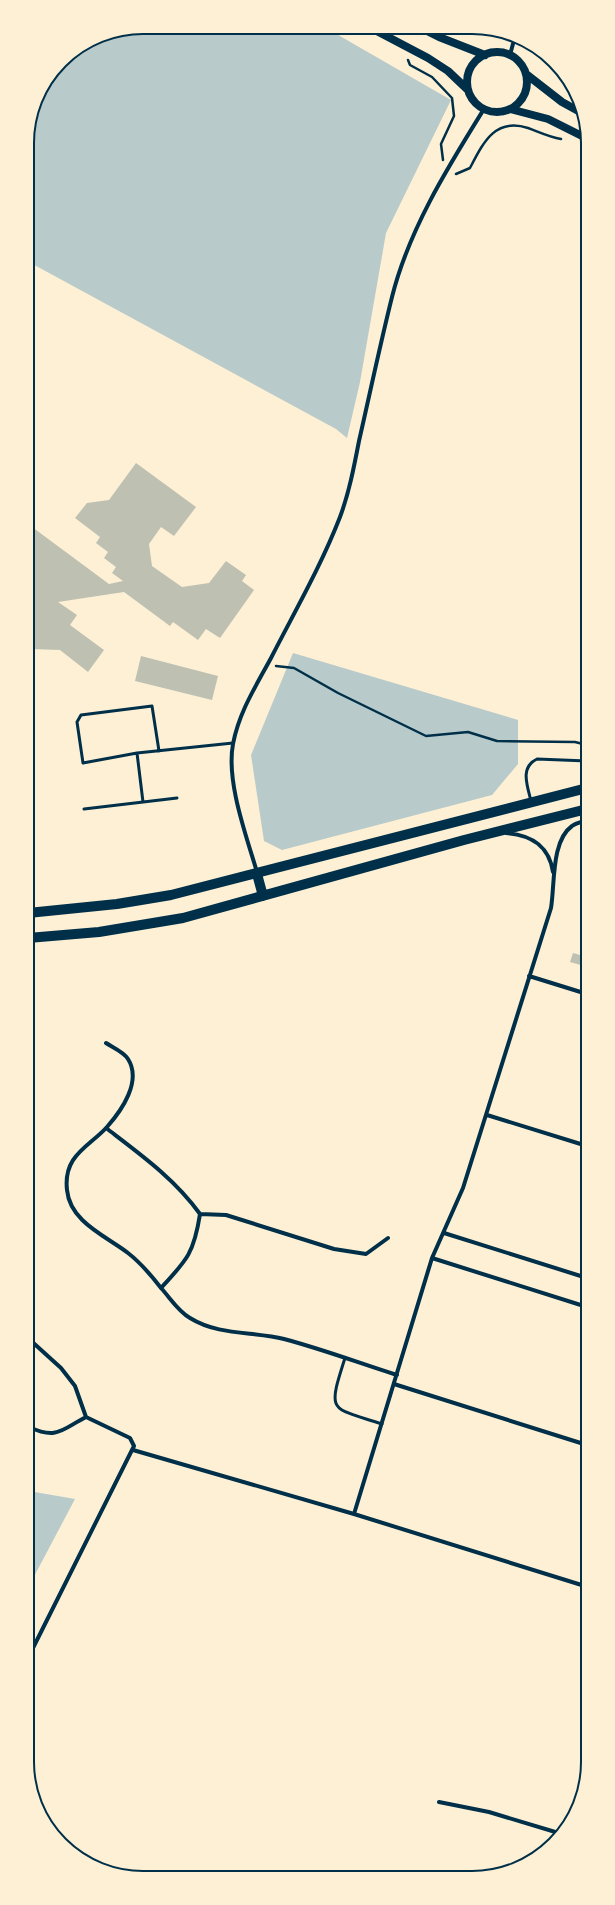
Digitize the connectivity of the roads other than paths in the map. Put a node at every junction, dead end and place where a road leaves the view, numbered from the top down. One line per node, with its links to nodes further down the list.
1 (382, 34): 7 (main road)
2 (433, 34): 4 (main road)
3 (513, 42): 5 (street)
4 (485, 55): 5 (main road); 7 (main road)
5 (510, 55): 6 (main road)
6 (526, 74): 9 (main road); 10 (main road)
7 (468, 90): 8 (main road)
8 (484, 108): 9 (main road); 12 (street)
9 (510, 109): 11 (main road)
10 (575, 109)
11 (580, 135)
12 (233, 743): 13 (lane); 24 (street)
13 (159, 751): 14 (lane); 14 (lane)
14 (137, 754): 18 (lane)
15 (581, 761): 19 (lane)
16 (581, 790): 19 (main road)
17 (177, 798): 18 (lane)
18 (143, 802): 20 (lane)
19 (531, 803): 24 (main road)
20 (84, 809)
21 (581, 811): 23 (main road)
22 (581, 822): 25 (street)
23 (500, 832): 25 (street); 26 (main road)
24 (257, 874): 26 (main road); 27 (main road)
25 (555, 878): 29 (street)
26 (263, 896): 28 (main road)
27 (34, 912)
28 (34, 937)
29 (530, 976): 30 (street); 32 (street)
30 (581, 992)
31 (106, 1043): 33 (street)
32 (487, 1115): 34 (street); 36 (street)
33 (106, 1128): 35 (street); 40 (street)
34 (581, 1144)
35 (200, 1214): 37 (street); 40 (street)
36 (444, 1233): 38 (street); 39 (street)
37 (388, 1238)
38 (432, 1258): 41 (street); 44 (street)
39 (581, 1276)
40 (161, 1288): 43 (street)
41 (581, 1306)
42 (34, 1344): 46 (street)
43 (345, 1358): 44 (street); 47 (lane)
44 (397, 1375): 45 (street)
45 (394, 1384): 47 (street); 49 (street)
46 (86, 1417): 48 (street); 50 (street)
47 (382, 1424): 51 (street)
48 (34, 1430)
49 (581, 1442)
50 (133, 1450): 51 (street); 53 (street)
51 (354, 1514): 52 (street)
52 (581, 1585)
53 (34, 1646)
54 (439, 1802): 55 (street)
55 (555, 1832)

